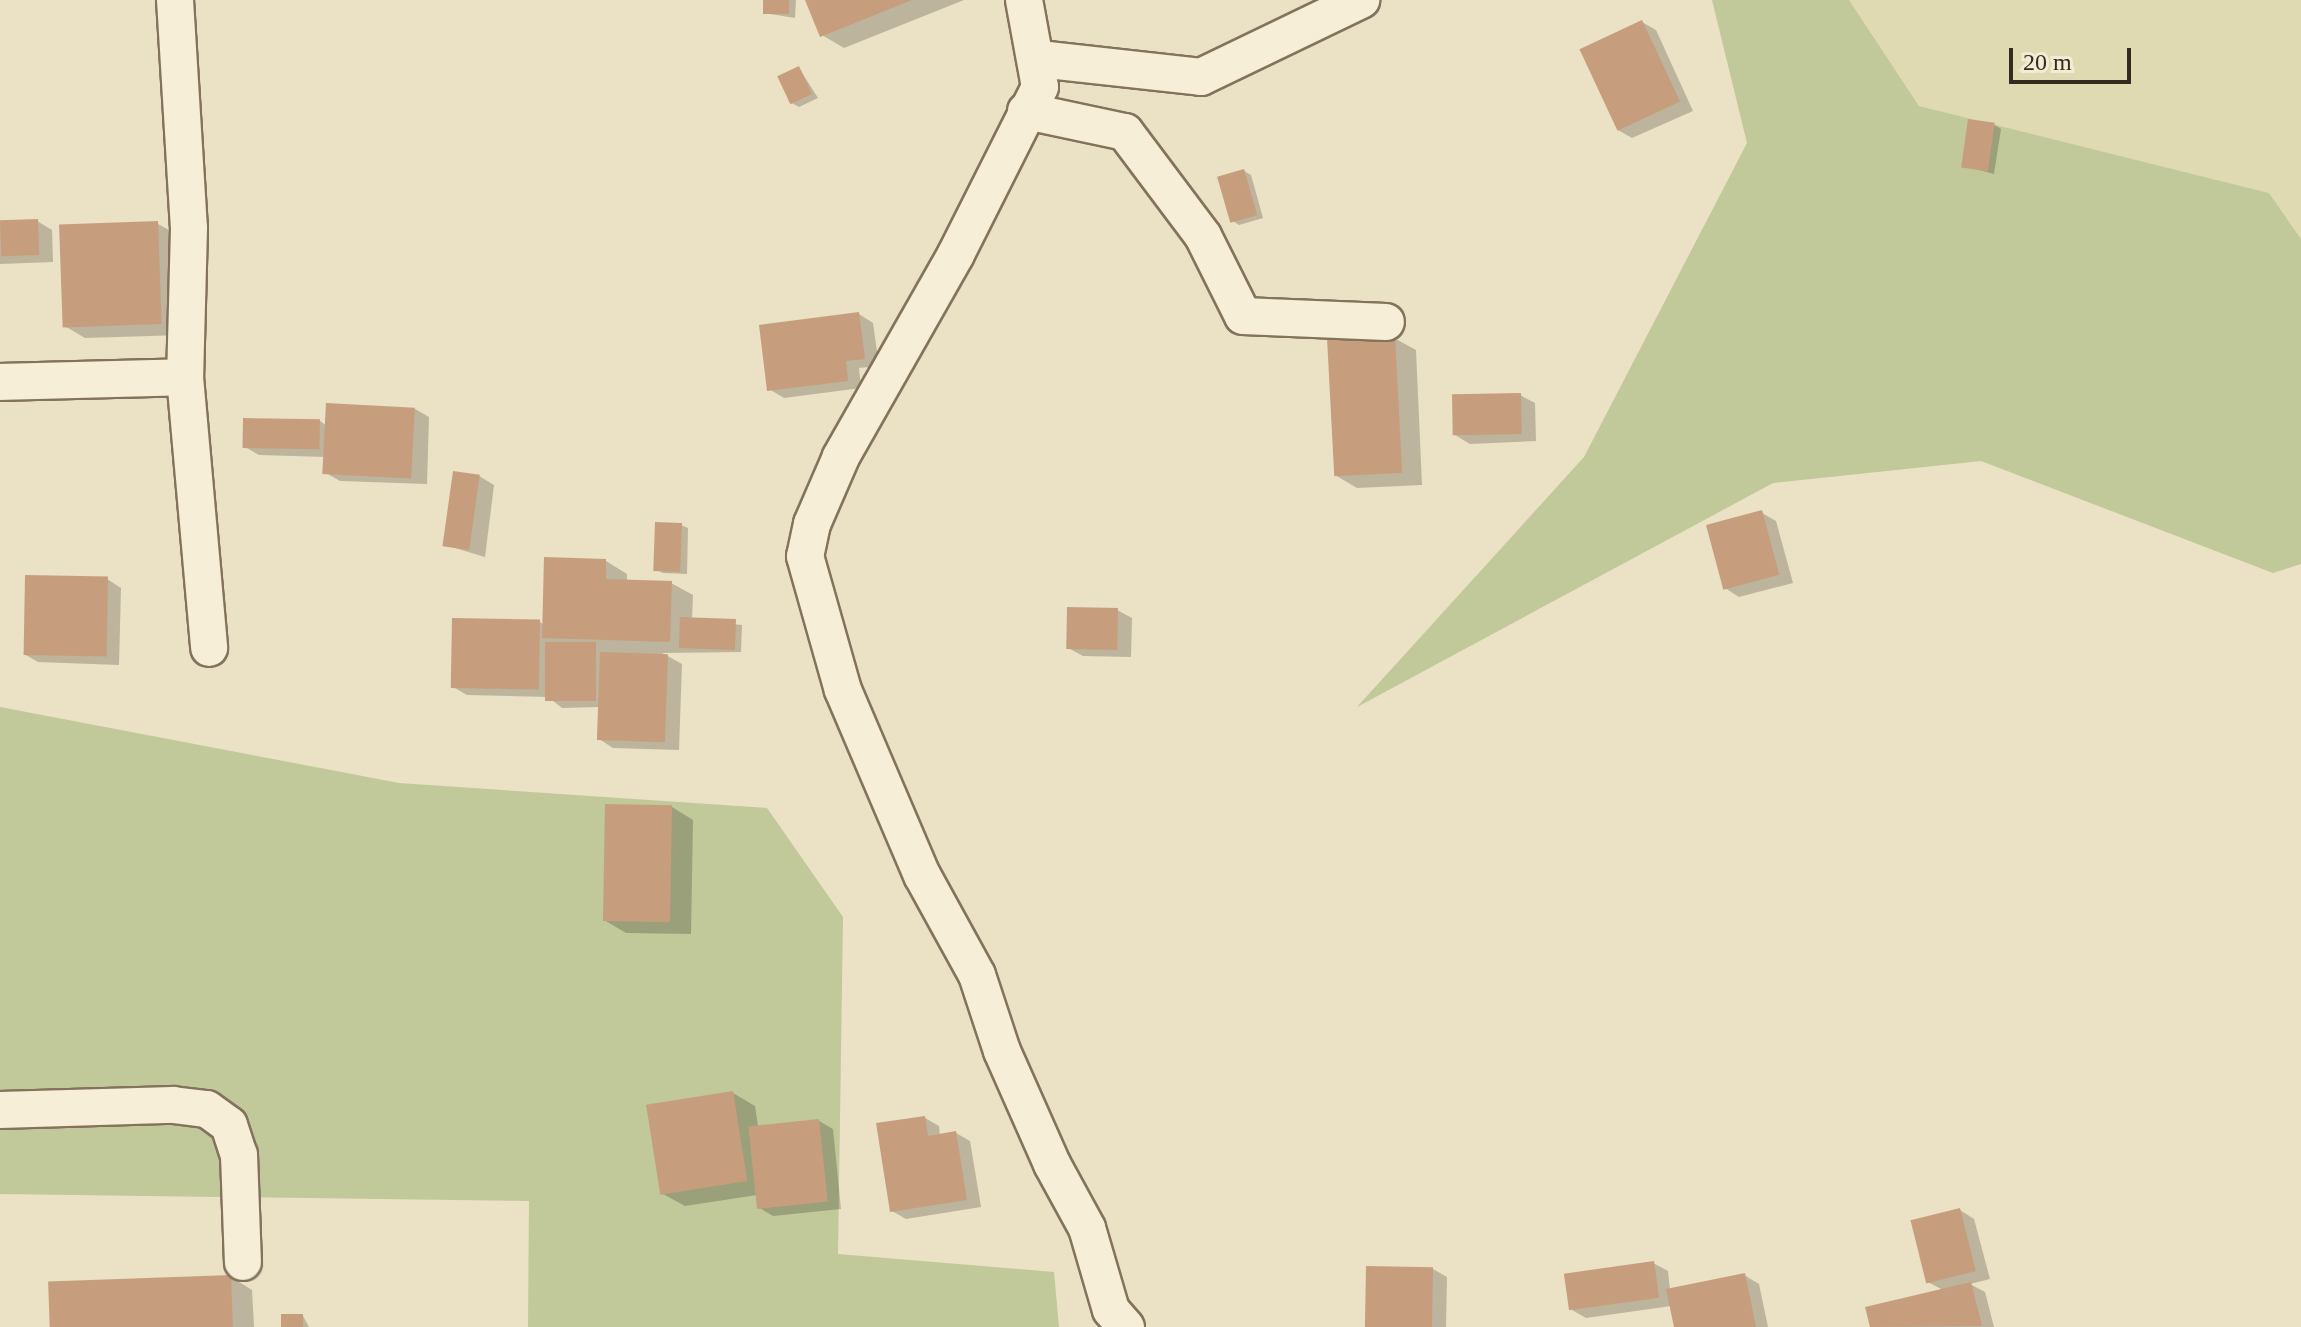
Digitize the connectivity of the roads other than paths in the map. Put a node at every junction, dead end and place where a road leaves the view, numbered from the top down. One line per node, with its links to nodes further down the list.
1 (175, 0): 7 (street)
2 (1024, 0): 4 (street)
3 (1361, 0): 4 (street)
4 (1039, 59): 5 (street)
5 (1026, 111): 6 (street); 12 (street)
6 (1386, 322)
7 (185, 377): 8 (street); 9 (street)
8 (0, 382)
9 (209, 648)
10 (0, 1110): 11 (street)
11 (243, 1262)
12 (1126, 1327)

